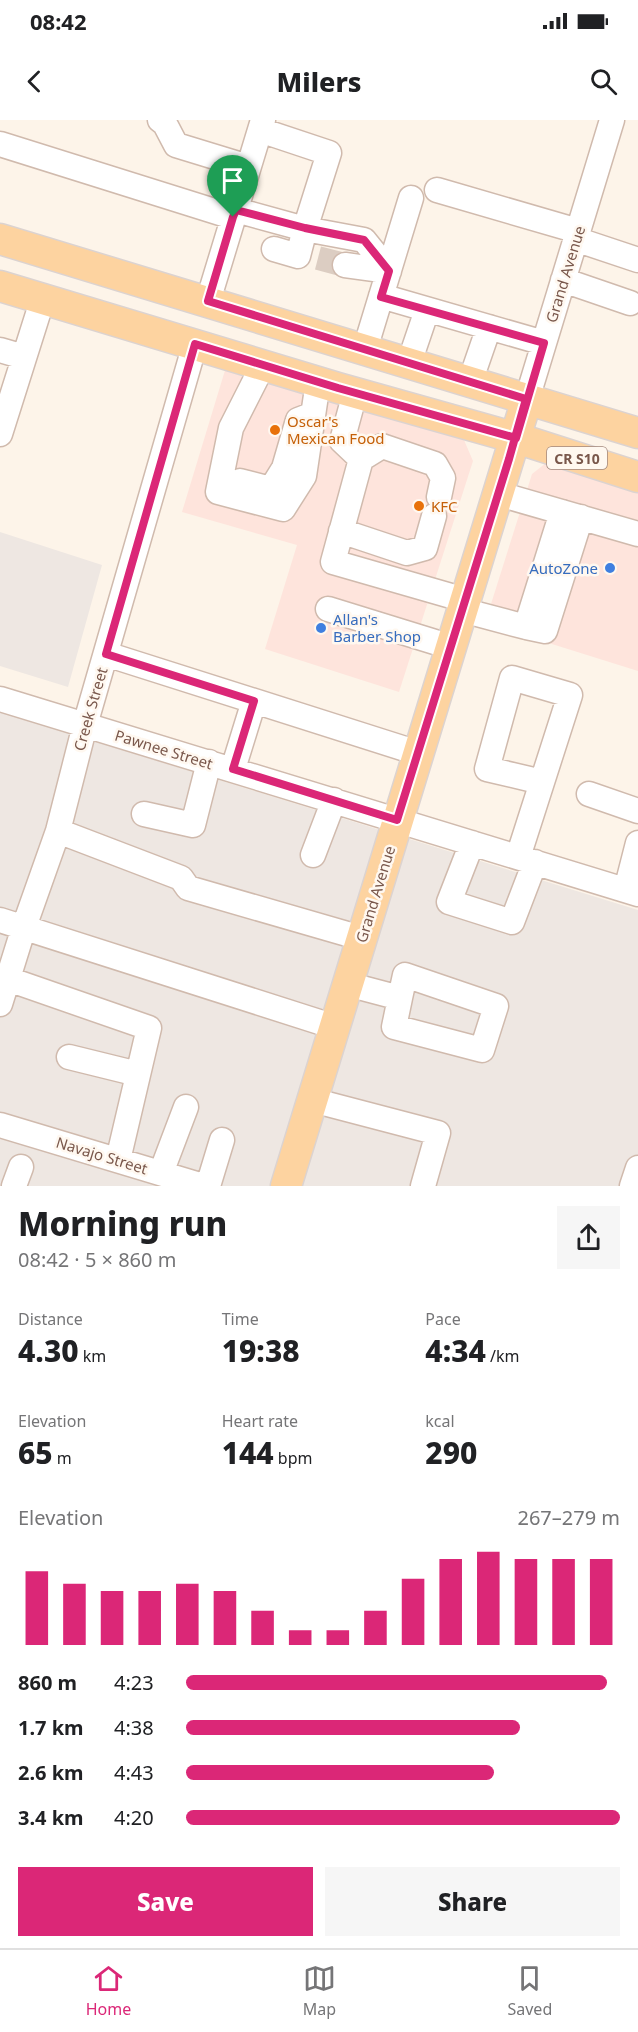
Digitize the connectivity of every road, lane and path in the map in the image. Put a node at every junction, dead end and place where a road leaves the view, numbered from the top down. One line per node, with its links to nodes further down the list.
1 (160, 120): 5 (street)
2 (612, 120): 10 (street, Grand Avenue)
3 (261, 125): 5 (street); 9 (street)
4 (0, 144): 8 (street)
5 (248, 167): 8 (street)
6 (437, 190): 10 (street)
7 (411, 198): 15 (street)
8 (234, 213): 9 (street); 20 (street)
9 (305, 228): 12 (street); 15 (street)
10 (577, 235): 13 (street); 16 (street, Grand Avenue)
11 (0, 239): 20 (main road, CR S10)
12 (274, 249)
13 (638, 260)
14 (345, 265): 15 (street)
15 (389, 271): 18 (street)
16 (563, 280): 21 (street); 24 (street, Grand Avenue)
17 (0, 286): 19 (main road, CR S10)
18 (381, 297): 22 (street); 26 (street)
19 (43, 298): 25 (main road, CR S10); 28 (street)
20 (208, 301): 26 (main road, CR S10)
21 (630, 303)
22 (428, 310): 23 (street); 29 (street)
23 (489, 327): 24 (street); 32 (street)
24 (544, 343): 34 (street, Grand Avenue)
25 (195, 344): 30 (main road, CR S10); 47 (street, Creek Street)
26 (365, 349): 29 (main road, CR S10)
27 (0, 350): 28 (street)
28 (24, 357): 36 (street)
29 (409, 363): 32 (main road, CR S10)
30 (263, 365): 31 (main road, CR S10); 31 (street)
31 (318, 382): 33 (main road, CR S10)
32 (470, 382): 34 (main road, CR S10)
33 (356, 393): 37 (main road, CR S10); 38 (street)
34 (526, 399): 35 (main road, CR S10); 37 (main road, Grand Avenue)
35 (638, 433)
36 (0, 434)
37 (516, 438): 39 (main road, CR S10); 40 (main road, Grand Avenue)
38 (361, 459): 42 (street); 42 (street)
39 (638, 477)
40 (499, 494): 41 (street); 44 (main road, Grand Avenue)
41 (571, 515): 43 (street); 44 (street)
42 (341, 531): 44 (street)
43 (638, 534)
44 (464, 605): 46 (main road, Grand Avenue)
45 (328, 609): 46 (street)
46 (451, 647): 51 (main road, Grand Avenue)
47 (106, 654): 49 (street); 50 (street, Creek Street)
48 (0, 699): 50 (street, Pawnee Street)
49 (254, 701): 51 (street); 53 (street)
50 (85, 725): 52 (street, Pawnee Street); 60 (street, Creek Street)
51 (418, 753): 59 (main road, Grand Avenue)
52 (209, 762): 53 (street, Pawnee Street); 58 (street)
53 (233, 769): 56 (street, Pawnee Street)
54 (542, 782): 54 (street); 64 (street)
55 (589, 794): 57 (street)
56 (334, 800): 59 (street, Pawnee Street); 63 (street)
57 (638, 811)
58 (144, 814)
59 (397, 820): 61 (street, Pawnee Street); 68 (main road, Grand Avenue)
60 (58, 831): 67 (street, Creek Street); 68 (street)
61 (472, 843): 64 (street, Pawnee Street); 64 (street)
62 (638, 843): 65 (street)
63 (313, 855)
64 (527, 860): 65 (street, Pawnee Street)
65 (632, 892)
66 (0, 920): 67 (street)
67 (24, 927): 69 (street, Creek Street); 73 (street)
68 (362, 938): 70 (main road, Grand Avenue)
69 (8, 979): 72 (street, Creek Street); 75 (street)
70 (347, 984): 71 (street); 73 (main road, Grand Avenue)
71 (400, 998)
72 (0, 1004)
73 (335, 1026): 76 (main road, Grand Avenue)
74 (69, 1057): 75 (street)
75 (138, 1074): 80 (street)
76 (312, 1100): 84 (main road, Grand Avenue); 85 (street)
77 (186, 1107): 82 (street)
78 (0, 1125): 80 (street, Navajo Street)
79 (222, 1140): 83 (street)
80 (118, 1160): 82 (street, Navajo Street)
81 (638, 1167): 86 (street)
82 (161, 1173): 83 (street, Navajo Street)
83 (205, 1186)
84 (286, 1186)
85 (423, 1186)
86 (632, 1186)

